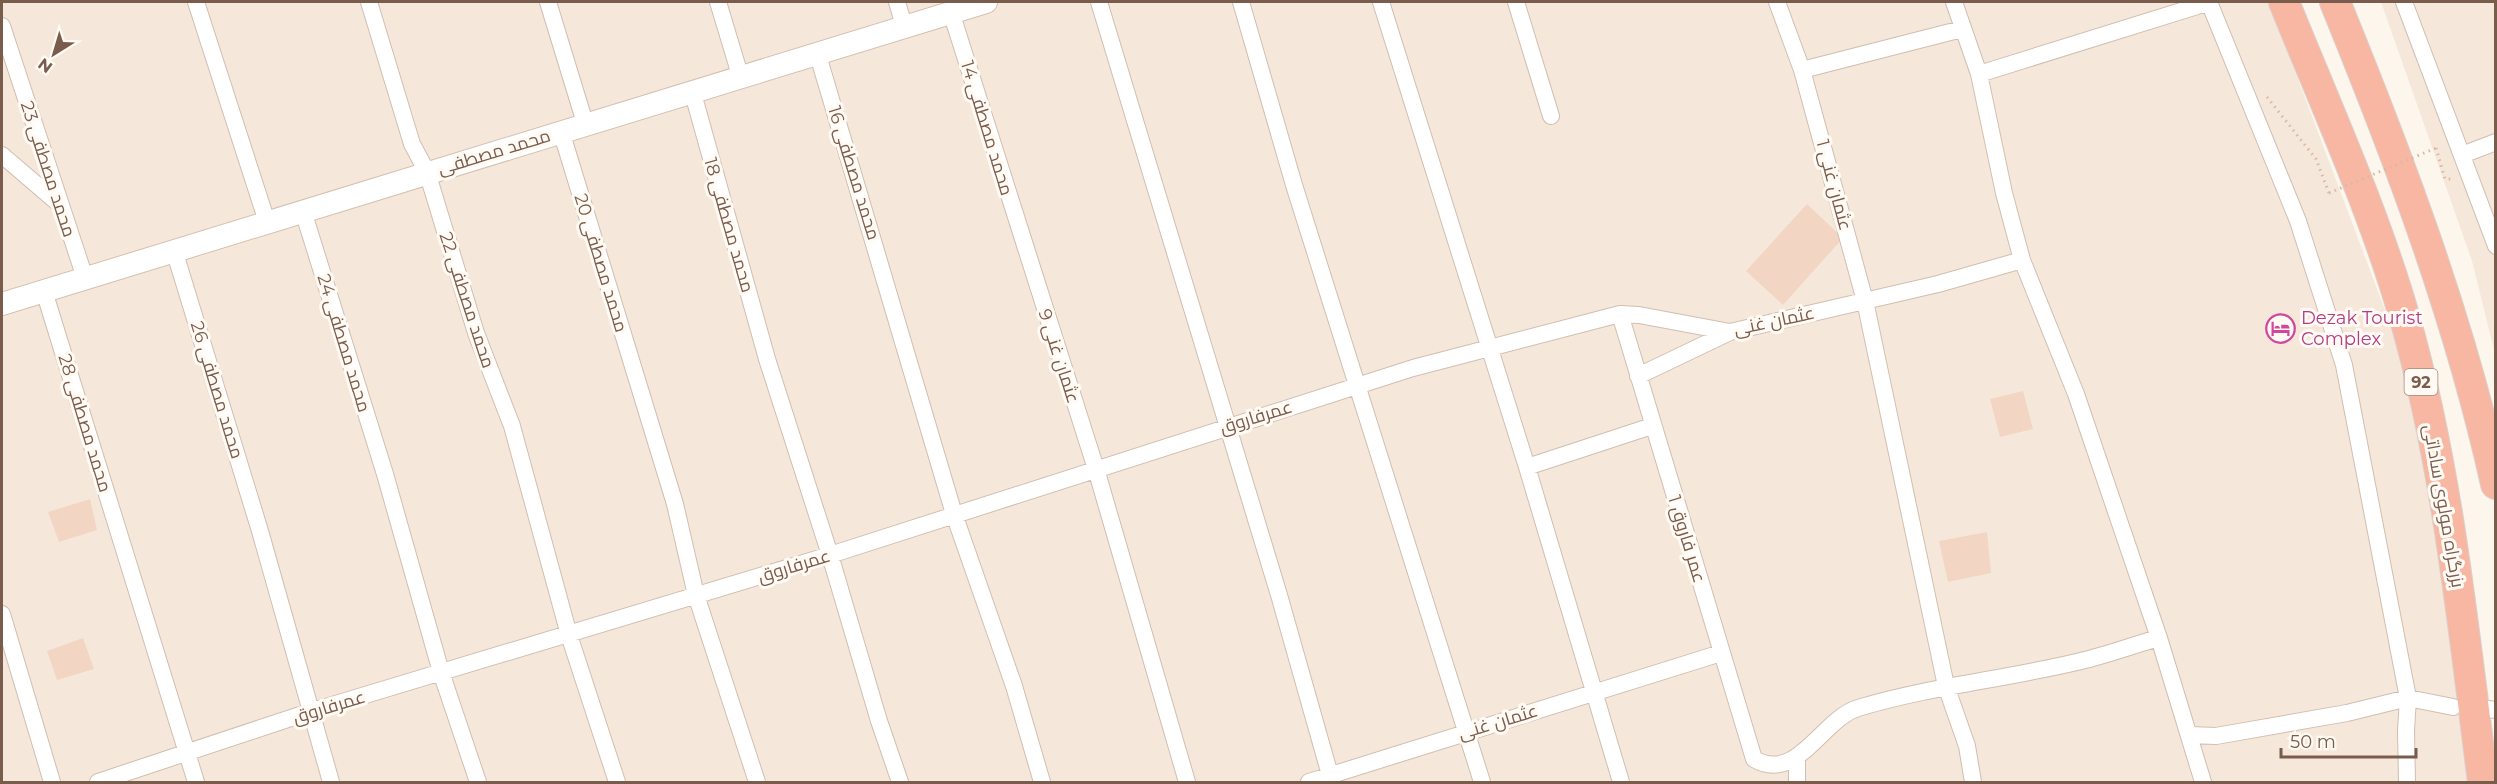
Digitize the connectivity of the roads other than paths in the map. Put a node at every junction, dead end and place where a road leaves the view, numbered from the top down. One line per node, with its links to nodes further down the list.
1 (196, 2): 35 (street)
2 (369, 2): 32 (street, محمد مصطفی 22)
3 (548, 2): 27 (street)
4 (718, 2): 24 (street)
5 (897, 2): 19 (street)
6 (986, 2): 17 (street, محمد مصطفی)
7 (1100, 2): 49 (street)
8 (1241, 2): 48 (street)
9 (1381, 2): 46 (street)
10 (1516, 2): 26 (street)
11 (1778, 2): 22 (street, عثمان غنی 1)
12 (1954, 2): 20 (street)
13 (2209, 2): 23 (street); 64 (street)
14 (2284, 2): 89 (highway, بزرگراه مولوی ساداتی / 92)
15 (2335, 2): 53 (highway)
16 (2404, 2): 31 (street)
17 (951, 12): 19 (street, محمد مصطفی); 36 (street, محمد مصطفی 14)
18 (2, 26): 33 (street, محمد مصطفی 23)
19 (904, 26): 21 (street, محمد مصطفی)
20 (1962, 29): 22 (street); 23 (street)
21 (817, 52): 24 (street, محمد مصطفی); 54 (street, محمد مصطفی 16)
22 (1802, 70): 42 (street, عثمان غنی 1)
23 (1979, 74): 39 (street)
24 (740, 75): 25 (street, محمد مصطفی)
25 (692, 90): 27 (street, محمد مصطفی); 55 (street, محمد مصطفی 18)
26 (1551, 116)
27 (585, 123): 28 (street, محمد مصطفی)
28 (561, 131): 32 (street, محمد مصطفی); 56 (street, محمد مصطفی 20)
29 (2496, 142): 31 (street)
30 (2, 155): 33 (street)
31 (2462, 155): 37 (street)
32 (427, 172): 34 (street, محمد مصطفی); 58 (street, محمد مصطفی 22)
33 (59, 204): 40 (street, محمد مصطفی 23)
34 (303, 211): 35 (street, محمد مصطفی); 61 (street, محمد مصطفی 24)
35 (267, 222): 38 (street, محمد مصطفی)
36 (1023, 243): 52 (street, عثمان غنی 9)
37 (2496, 246)
38 (174, 250): 40 (street, محمد مصطفی); 66 (street, محمد مصطفی 26)
39 (2022, 260): 42 (street, عثمان غنی); 59 (street)
40 (85, 278): 41 (street, محمد مصطفی)
41 (44, 291): 43 (street, محمد مصطفی); 69 (street, محمد مصطفی 28)
42 (1865, 301): 45 (street, عثمان غنی); 62 (street, عثمان غنی 1)
43 (2, 304)
44 (1620, 314): 45 (street, عثمان غنی); 46 (street, عثمان غنی); 47 (street, عمر فاروق 1)
45 (1730, 332): 47 (street)
46 (1489, 347): 48 (street, عمرفاروق); 51 (street)
47 (1638, 376): 50 (street, عمر فاروق 1)
48 (1357, 386): 49 (street, عمرفاروق); 67 (street)
49 (1226, 426): 52 (street, عمرفاروق); 72 (street)
50 (1652, 426): 51 (street); 60 (street, عمر فاروق 1)
51 (1527, 467): 63 (street)
52 (1096, 469): 54 (street, عمرفاروق); 81 (street, عثمان غنی 9)
53 (2496, 484)
54 (954, 514): 55 (street, عمرفاروق); 80 (street, محمد مصطفی 16)
55 (830, 555): 56 (street, عمرفاروق); 79 (street, محمد مصطفی 18)
56 (696, 595): 58 (street, عمرفاروق); 71 (street, محمد مصطفی 20)
57 (2, 614): 73 (street)
58 (569, 635): 61 (street, عمرفاروق); 78 (street, محمد مصطفی 22)
59 (2160, 638): 62 (street); 68 (street)
60 (1721, 653): 63 (street, عثمان غنی); 70 (street, عمر فاروق 1)
61 (441, 672): 66 (street, عمرفاروق); 77 (street, محمد مصطفی 24)
62 (1946, 686): 70 (street); 86 (street, عثمان غنی 1)
63 (1596, 694): 67 (street, عثمان غنی); 84 (street)
64 (2408, 698): 65 (street); 68 (street); 88 (street)
65 (2453, 707)
66 (309, 712): 69 (street, عمرفاروق); 76 (street, محمد مصطفی 26)
67 (1466, 732): 72 (street, عثمان غنی); 83 (street)
68 (2190, 735): 87 (street)
69 (187, 753): 74 (street, عمرفاروق); 75 (street, محمد مصطفی 28)
70 (1797, 758): 85 (street)
71 (756, 779)
72 (1331, 779): 82 (street, عثمان غنی)
73 (52, 783)
74 (98, 783)
75 (196, 783)
76 (331, 783)
77 (478, 783)
78 (617, 783)
79 (900, 783)
80 (1042, 783)
81 (1187, 783)
82 (1309, 783)
83 (1482, 783)
84 (1621, 783)
85 (1797, 783)
86 (1972, 783)
87 (2203, 783)
88 (2407, 783)
89 (2483, 783)

